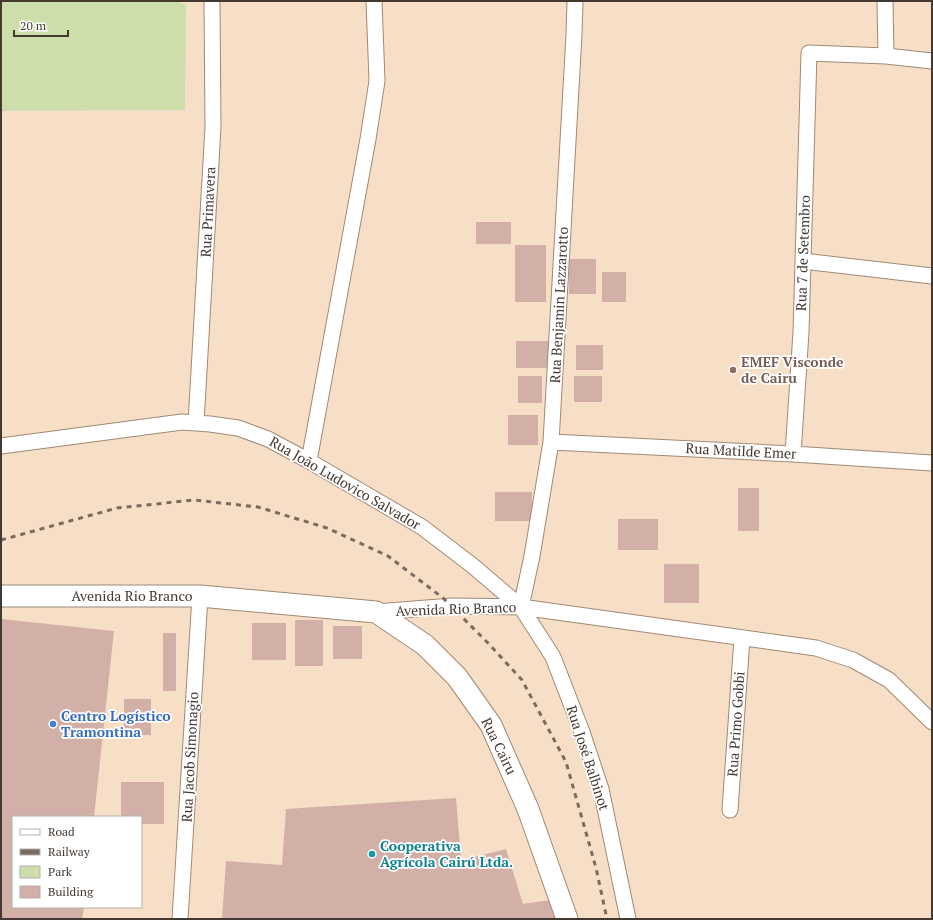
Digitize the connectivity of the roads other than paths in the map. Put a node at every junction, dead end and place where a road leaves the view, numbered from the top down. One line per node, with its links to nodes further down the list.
1 (212, 1): 9 (street, Rua Primavera)
2 (374, 1): 13 (street)
3 (575, 1): 10 (street, Rua Benjamin Lazzarotto)
4 (885, 1): 5 (street)
5 (886, 56): 6 (street); 7 (street, Rua 7 de Setembro)
6 (932, 61)
7 (803, 261): 8 (street); 12 (street, Rua 7 de Setembro)
8 (932, 276)
9 (196, 423): 11 (street, Rua João Ludovico Salvador); 13 (street, Rua João Ludovico Salvador)
10 (551, 442): 12 (street, Rua Matilde Emer); 17 (street, Rua Benjamin Lazzarotto)
11 (1, 446)
12 (793, 454): 14 (street, Rua Matilde Emer)
13 (309, 461): 17 (street, Rua João Ludovico Salvador)
14 (932, 463)
15 (1, 596): 16 (street, Avenida Rio Branco)
16 (200, 596): 18 (street, Avenida Rio Branco); 22 (street, Rua Jacob Simonagio)
17 (520, 607): 18 (street, Avenida Rio Branco); 19 (street, Avenida Rio Branco); 24 (street, Rua José Balbinot)
18 (376, 612): 23 (street, Rua Cairu)
19 (742, 638): 20 (street, Avenida Rio Branco); 21 (street, Rua Primo Gobbi)
20 (932, 722)
21 (730, 810)
22 (180, 919)
23 (567, 919)
24 (628, 919)

